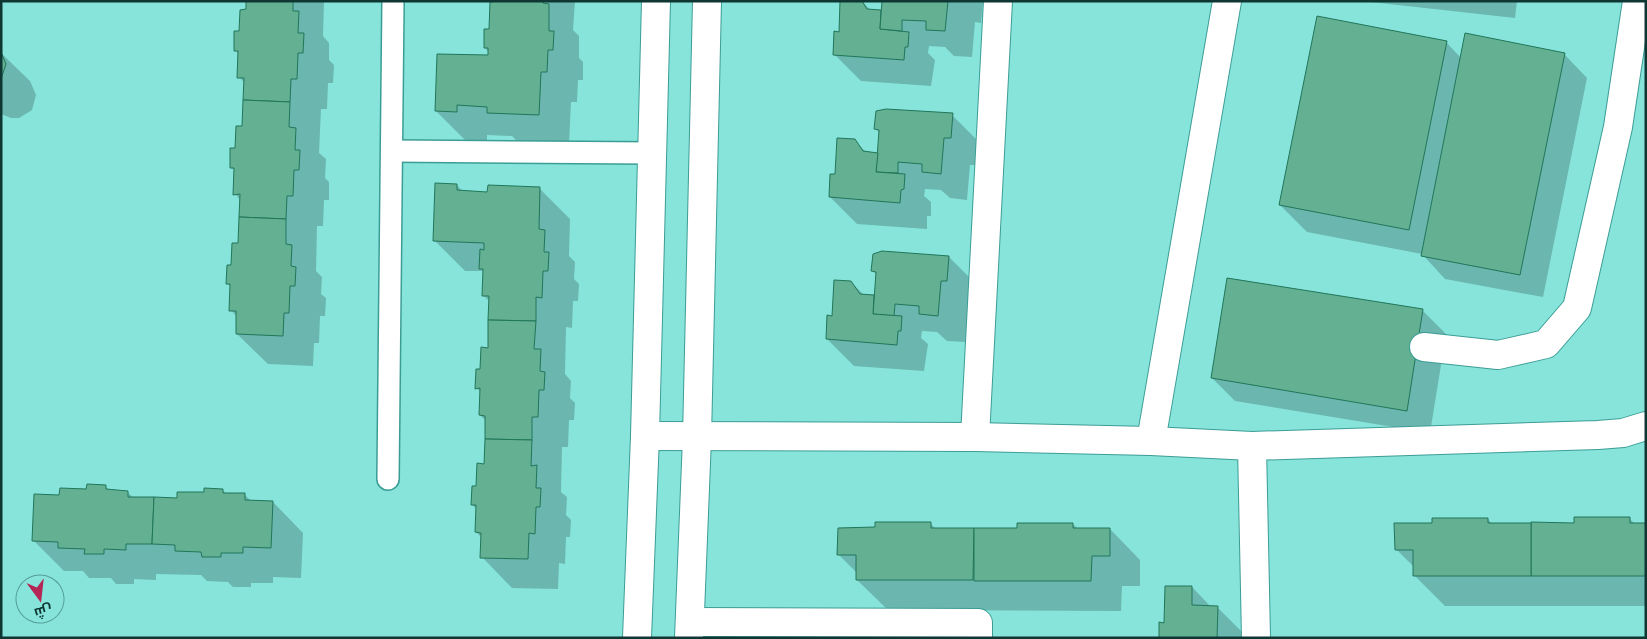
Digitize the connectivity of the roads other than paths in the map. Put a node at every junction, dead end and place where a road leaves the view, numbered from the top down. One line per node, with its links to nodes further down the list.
1 (393, 1): 7 (lane)
2 (656, 1): 8 (street)
3 (707, 1): 13 (street)
4 (998, 1): 12 (street)
5 (1227, 1): 14 (street)
6 (1637, 1): 9 (street)
7 (392, 151): 8 (lane); 16 (lane)
8 (653, 153): 11 (street)
9 (1424, 347)
10 (1646, 426): 15 (street)
11 (645, 436): 13 (street); 18 (street)
12 (975, 437): 13 (street); 14 (street)
13 (697, 438): 17 (street)
14 (1151, 441): 15 (street)
15 (1252, 446): 20 (street)
16 (388, 479)
17 (690, 630): 19 (street)
18 (637, 638)
19 (978, 638)
20 (1256, 638)

